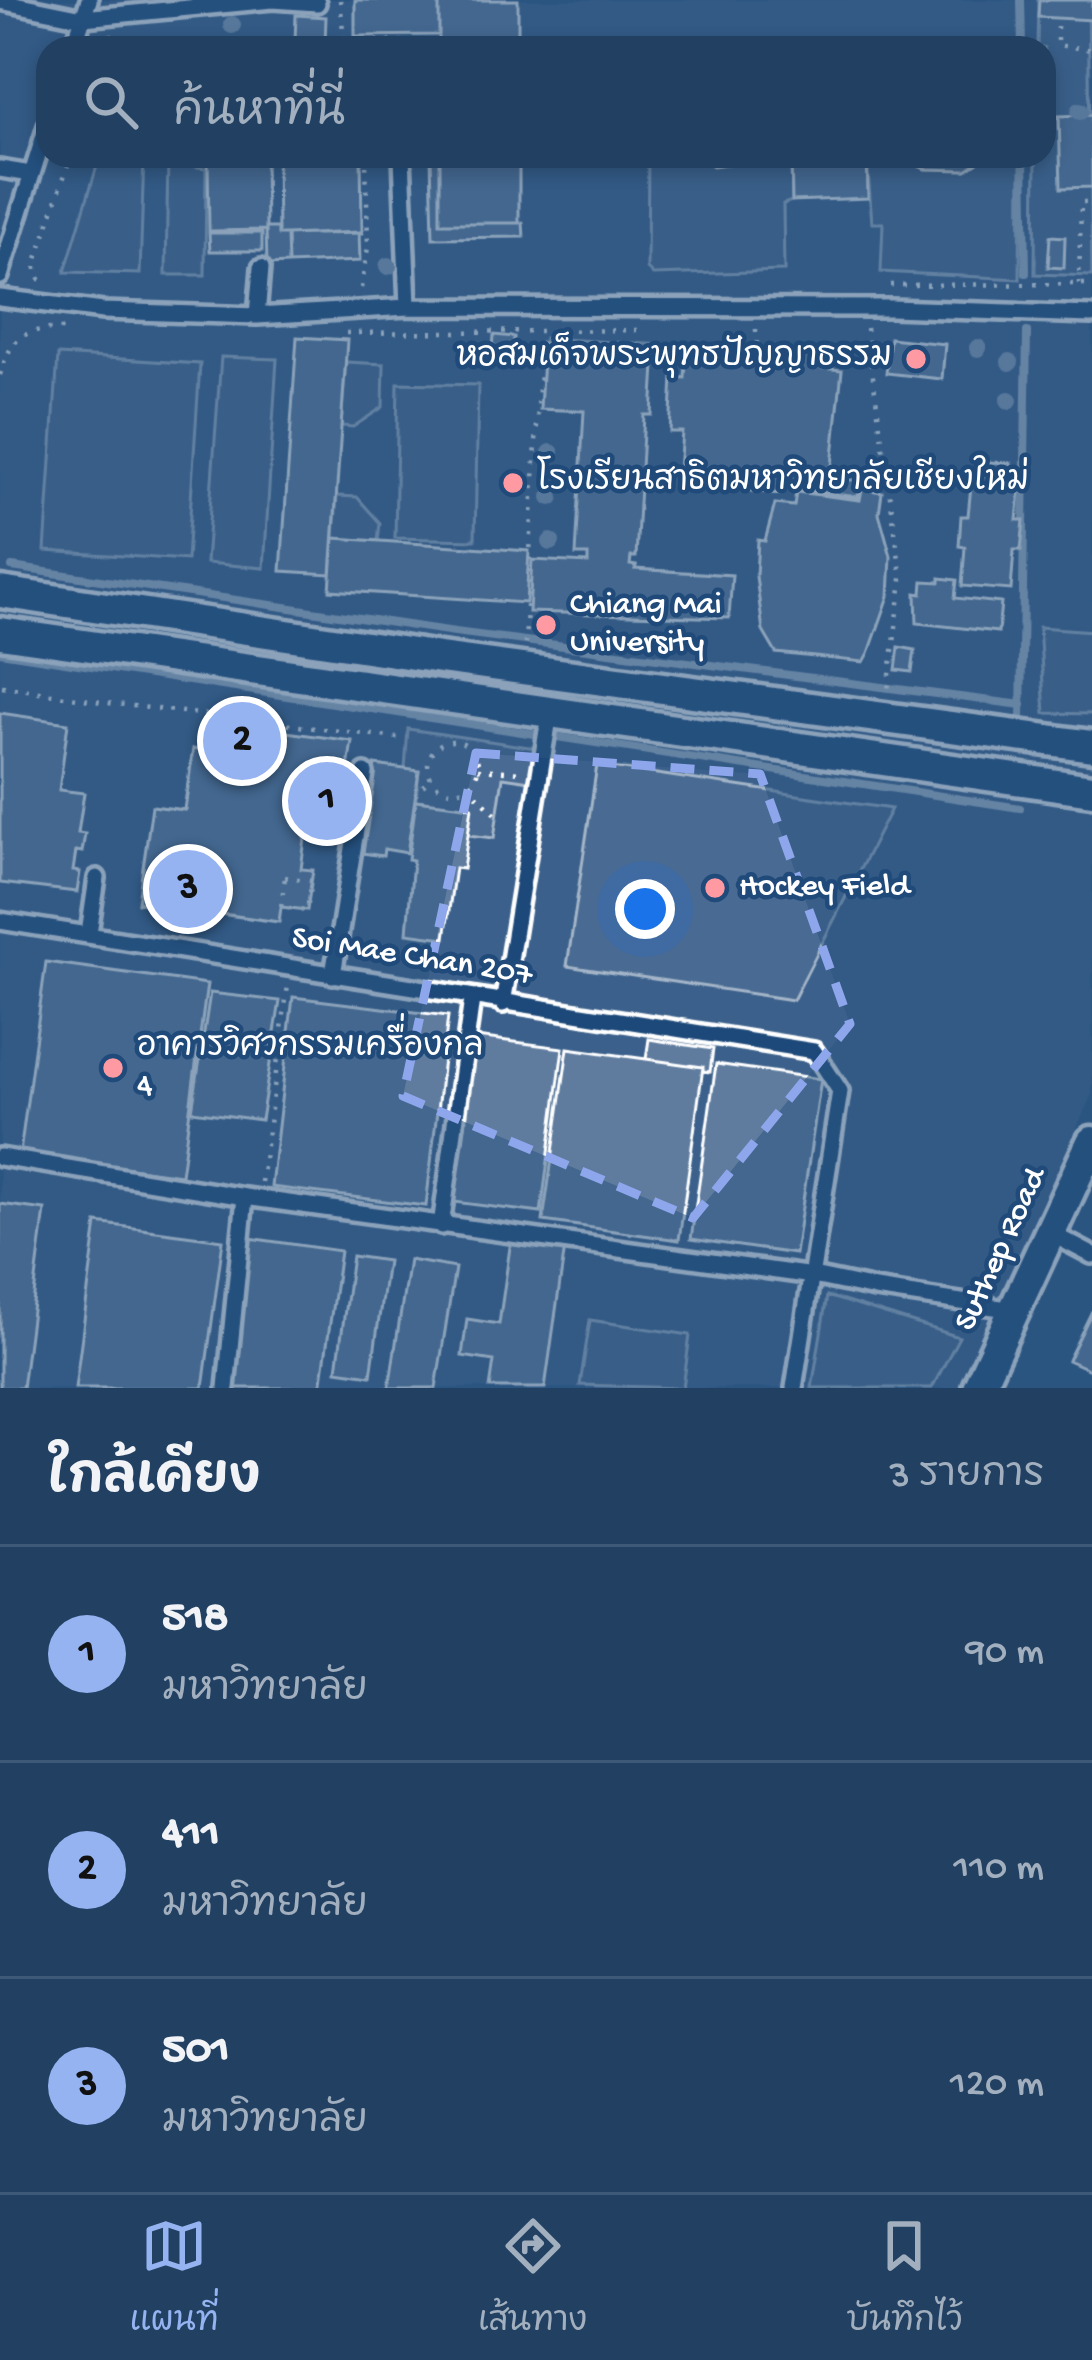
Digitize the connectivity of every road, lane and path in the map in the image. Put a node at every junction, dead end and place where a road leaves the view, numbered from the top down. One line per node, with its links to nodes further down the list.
1 (89, 0): 6 (lane)
2 (340, 0): 9 (path)
3 (0, 1): 5 (lane)
4 (317, 3): 6 (lane)
5 (42, 5): 6 (lane)
6 (83, 18): 8 (lane)
7 (1057, 26): 10 (path)
8 (77, 36)
9 (344, 36)
10 (1092, 56)
11 (36, 159): 16 (lane)
12 (67, 168): 23 (path)
13 (366, 168): 24 (path)
14 (402, 168): 26 (lane)
15 (0, 169): 16 (lane)
16 (31, 174): 19 (lane)
17 (1092, 202): 20 (path)
18 (261, 268): 28 (lane)
19 (0, 276)
20 (1079, 284): 21 (path); 22 (path)
21 (1092, 284)
22 (876, 285)
23 (49, 286)
24 (360, 292)
25 (0, 298): 28 (lane)
26 (408, 307): 27 (lane); 28 (lane)
27 (1092, 315)
28 (257, 316)
29 (756, 327): 35 (path)
30 (866, 328): 41 (path)
31 (74, 329): 36 (path)
32 (663, 330): 34 (path)
33 (333, 333): 34 (path)
34 (542, 333): 39 (path)
35 (757, 351)
36 (0, 375)
37 (0, 592): 46 (street)
38 (0, 633): 42 (street)
39 (526, 634)
40 (2, 686): 44 (path)
41 (886, 705)
42 (550, 712): 49 (lane); 52 (street)
43 (452, 730): 45 (path)
44 (406, 739)
45 (451, 740): 47 (path); 50 (path)
46 (1092, 746)
47 (478, 769): 49 (path); 51 (path)
48 (365, 773): 60 (lane)
49 (540, 774): 62 (lane)
50 (431, 776): 51 (path); 53 (path)
51 (468, 786): 54 (path)
52 (1092, 790)
53 (415, 795)
54 (497, 815)
55 (97, 878): 58 (lane)
56 (281, 907): 56 (path)
57 (0, 921): 58 (lane, Soi Mae Chan 207)
58 (88, 933): 59 (lane, Soi Mae Chan 207)
59 (290, 968): 60 (lane, Soi Mae Chan 207); 65 (path)
60 (333, 975): 61 (lane, Soi Mae Chan 207)
61 (472, 999): 62 (lane, Soi Mae Chan 207); 66 (lane)
62 (503, 1004): 69 (lane, Soi Mae Chan 207)
63 (1092, 1142): 67 (street, Suthep Road)
64 (0, 1157): 65 (lane)
65 (251, 1198): 66 (lane); 71 (lane)
66 (441, 1226): 69 (lane)
67 (1049, 1233): 68 (lane); 70 (street, Suthep Road)
68 (1092, 1255)
69 (813, 1276): 70 (lane); 72 (lane)
70 (1014, 1310): 73 (street, Suthep Road)
71 (226, 1388)
72 (794, 1388)
73 (978, 1388)

